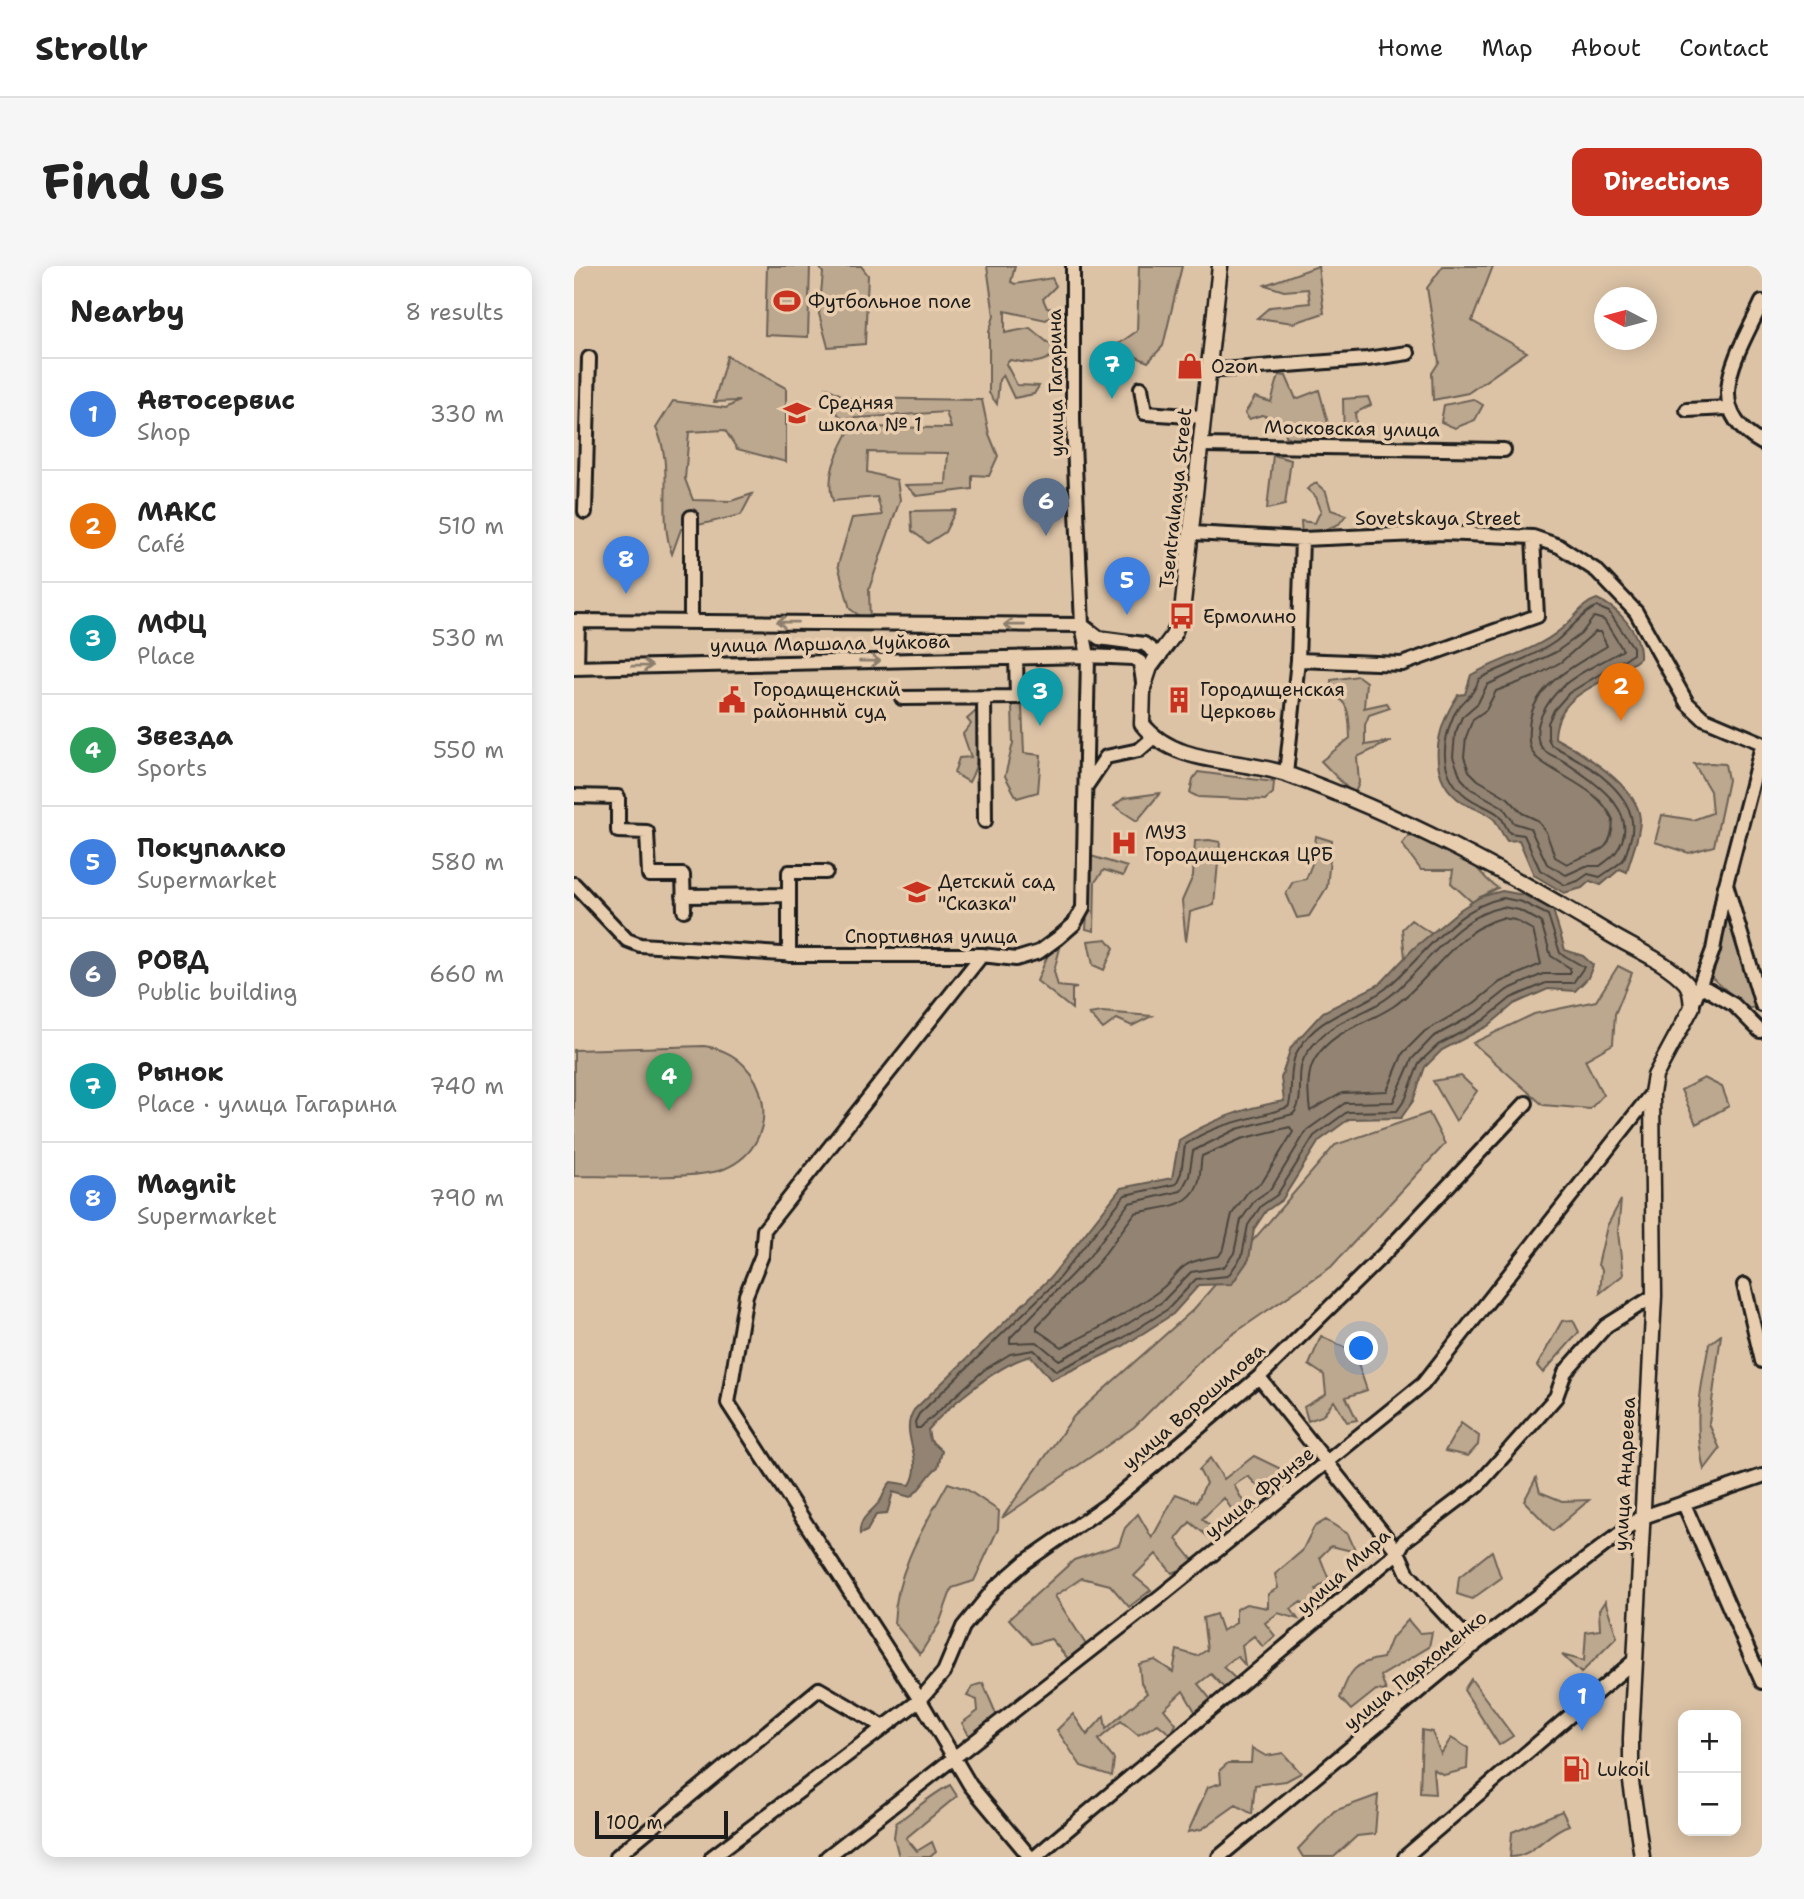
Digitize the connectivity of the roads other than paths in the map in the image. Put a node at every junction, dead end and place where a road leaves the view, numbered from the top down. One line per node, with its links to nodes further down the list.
1 (1073, 266): 22 (street, улица Гагарина)
2 (1220, 266): 6 (main road, Tsentralnaya Street)
3 (1762, 302): 8 (street)
4 (1408, 353): 6 (street)
5 (589, 358): 14 (street)
6 (1207, 371): 10 (main road, Tsentralnaya Street)
7 (1141, 388): 10 (street)
8 (1728, 408): 9 (street); 11 (street)
9 (1687, 410)
10 (1203, 417): 12 (main road, Tsentralnaya Street)
11 (1762, 443)
12 (1200, 445): 13 (street, Московская улица); 17 (main road, Tsentralnaya Street)
13 (1504, 450)
14 (580, 497): 15 (street)
15 (584, 512)
16 (691, 517): 21 (street)
17 (1192, 533): 19 (street, Sovetskaya Street); 23 (main road, Tsentralnaya Street)
18 (1533, 537): 19 (street, Sovetskaya Street); 28 (street); 35 (street, Sovetskaya Street)
19 (1302, 539): 28 (street)
20 (576, 621): 21 (street, улица Маршала Чуйкова); 30 (street)
21 (691, 621): 22 (street, улица Маршала Чуйкова, one-way to 21)
22 (1082, 625): 24 (street); 25 (street, улица Гагарина)
23 (1174, 636): 24 (street); 26 (main road, Tsentralnaya Street)
24 (1144, 644): 26 (street)
25 (1088, 656): 27 (street, улица Маршала Чуйкова); 29 (street, улица Маршала Чуйкова); 37 (street, Спортивная улица)
26 (1160, 656): 29 (street); 31 (main road, Tsentralnaya Street)
27 (1016, 658): 30 (street, улица Маршала Чуйкова, one-way to 27); 33 (street)
28 (1298, 660): 36 (street)
29 (1140, 662): 31 (street)
30 (576, 668)
31 (1143, 688): 34 (main road, Tsentralnaya Street)
32 (902, 698): 33 (street)
33 (984, 698): 39 (street)
34 (1159, 741): 36 (main road); 37 (street)
35 (1762, 745): 42 (street)
36 (1286, 774): 50 (main road)
37 (1086, 788): 47 (street, Спортивная улица)
38 (574, 796): 44 (street)
39 (985, 821)
40 (826, 872): 43 (street)
41 (574, 884): 46 (street, Спортивная улица)
42 (1726, 884): 48 (street); 49 (street)
43 (789, 895): 44 (street); 46 (street)
44 (683, 896): 45 (street)
45 (684, 910)
46 (789, 955): 47 (street, Спортивная улица)
47 (982, 955): 67 (street)
48 (1700, 985): 50 (street); 52 (street)
49 (1762, 1005)
50 (1692, 1007): 53 (main road, улица Андреева)
51 (1762, 1011): 52 (street)
52 (1761, 1034)
53 (1652, 1093): 56 (main road, улица Андреева); 59 (street, улица Фрунзе)
54 (1526, 1103): 58 (street, улица Ворошилова)
55 (1744, 1285): 57 (street)
56 (1654, 1296): 62 (main road, улица Андреева); 63 (street, улица Мира)
57 (1762, 1361)
58 (1259, 1377): 59 (street); 67 (street, улица Ворошилова)
59 (1328, 1461): 63 (street); 69 (street, улица Фрунзе)
60 (1762, 1476): 61 (street, улица Пархоменко)
61 (1684, 1504): 62 (street, улица Пархоменко); 66 (street)
62 (1640, 1518): 64 (street, улица Пархоменко); 65 (main road, улица Андреева)
63 (1398, 1552): 64 (street); 73 (street, улица Мира)
64 (1474, 1646): 74 (street, улица Пархоменко)
65 (1634, 1660): 75 (street); 76 (main road, улица Андреева)
66 (1762, 1682)
67 (920, 1700): 68 (street, улица Ворошилова); 69 (street)
68 (884, 1727): 70 (street); 71 (street, улица Ворошилова)
69 (953, 1758): 72 (street, улица Фрунзе); 73 (street)
70 (616, 1857)
71 (712, 1857)
72 (827, 1857)
73 (1033, 1857)
74 (1219, 1857)
75 (1405, 1857)
76 (1642, 1857)

